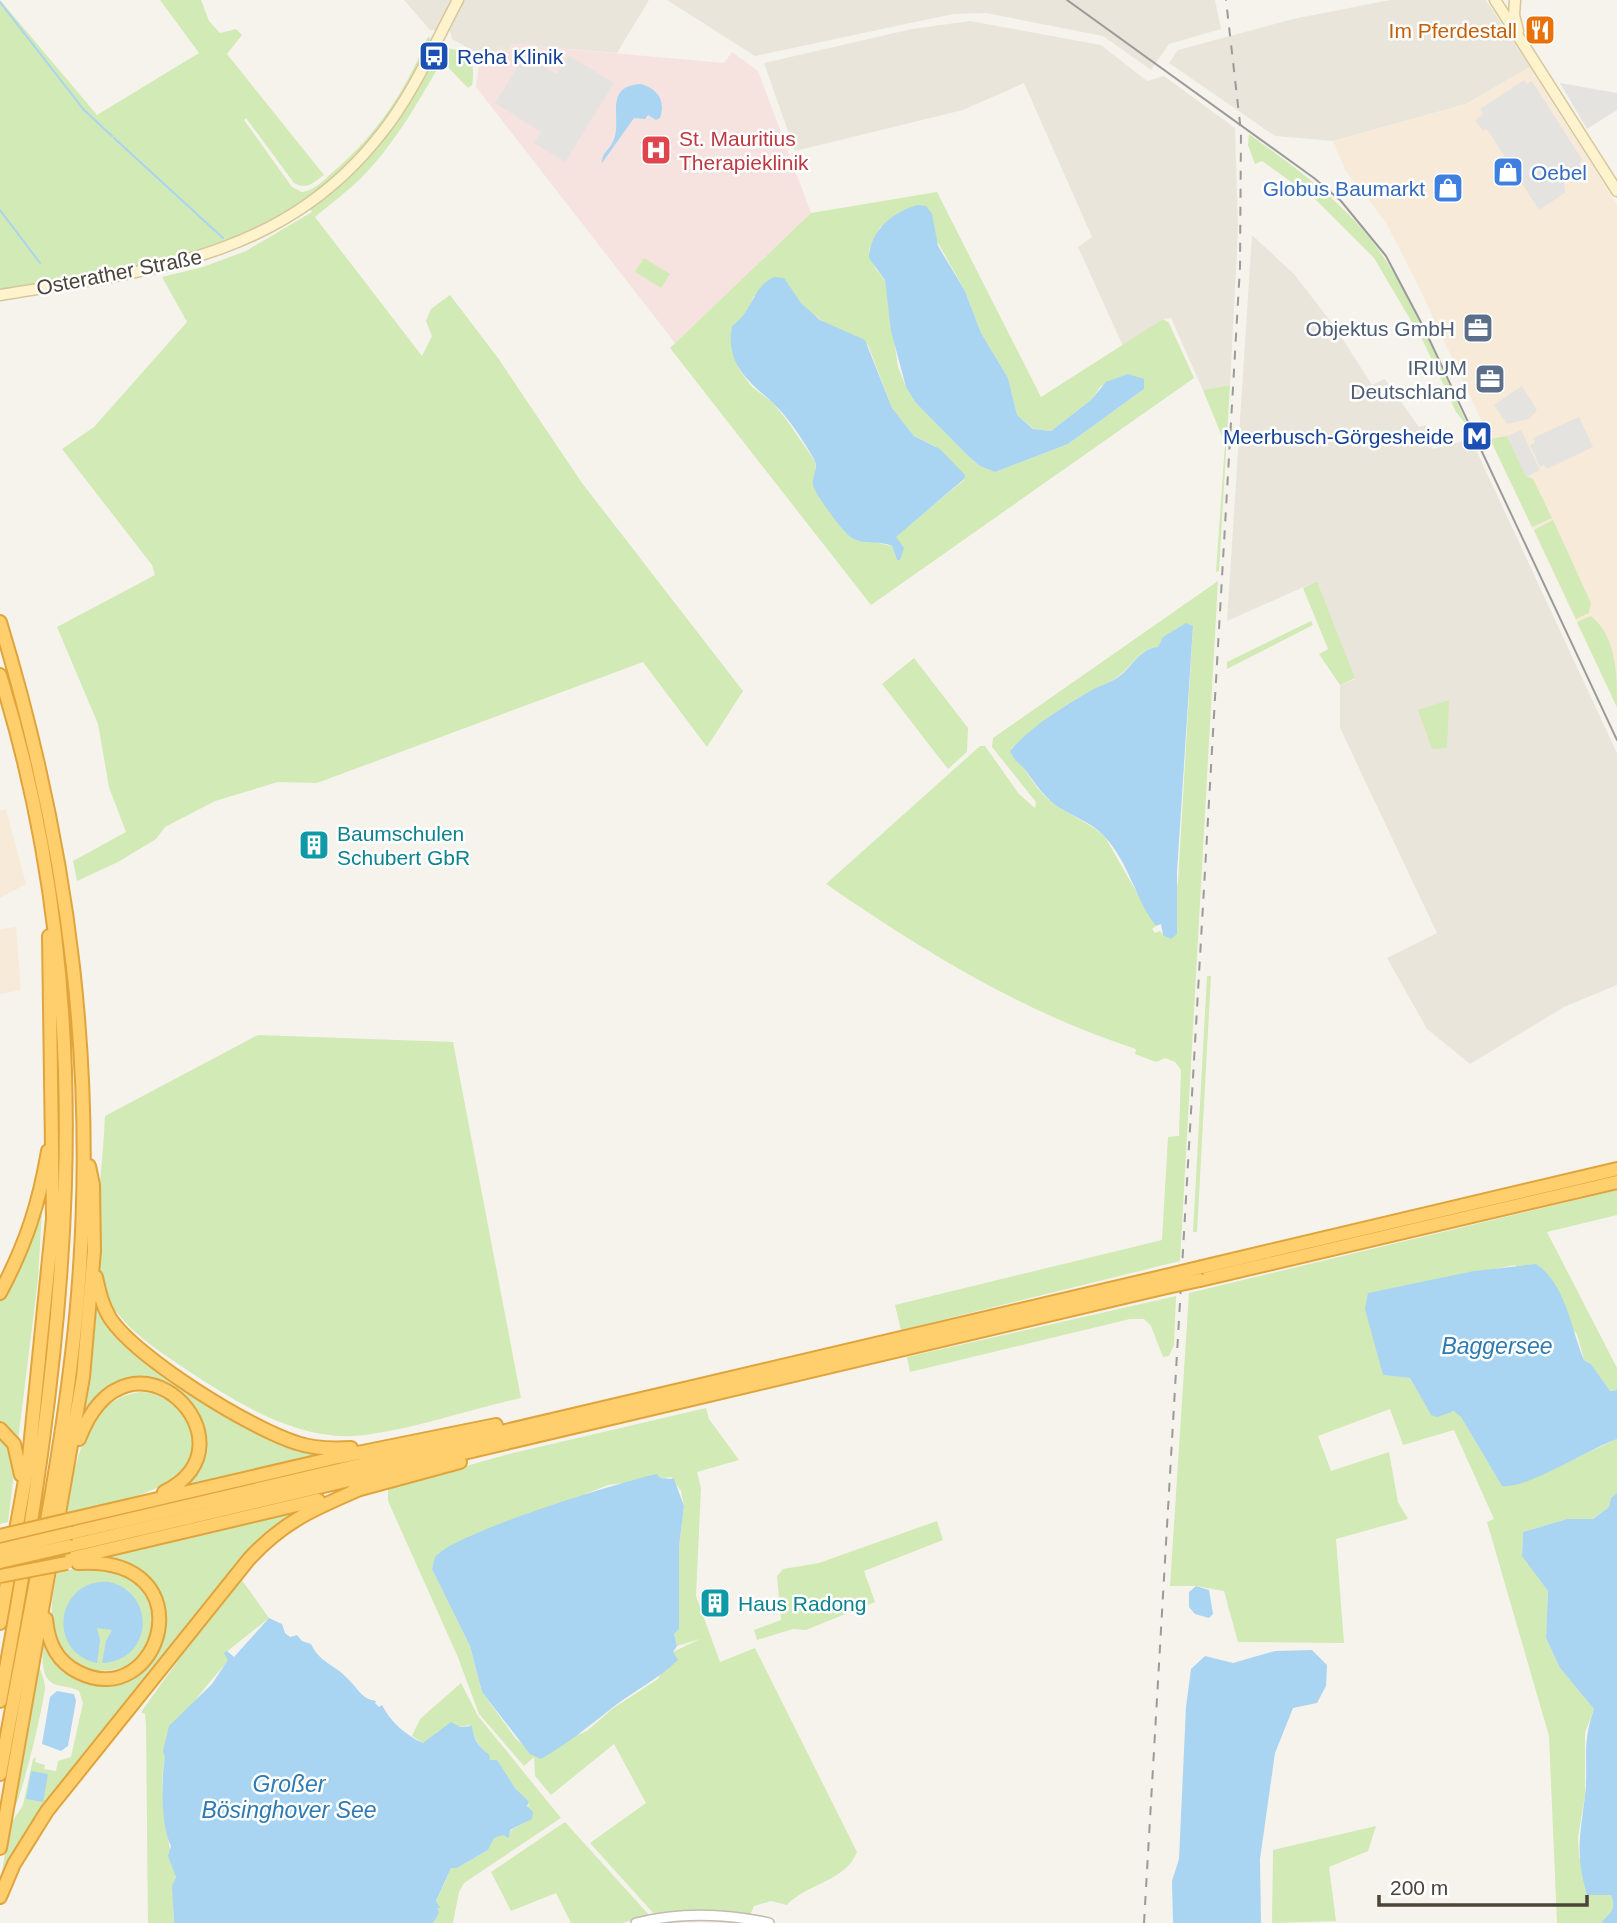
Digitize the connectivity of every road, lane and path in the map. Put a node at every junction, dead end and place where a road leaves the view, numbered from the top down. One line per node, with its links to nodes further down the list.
1 (458, 0): 6 (main road, Osterather Straße)
2 (1497, 0): 4 (main road)
3 (1515, 0): 4 (main road)
4 (1521, 41): 5 (main road)
5 (1617, 191)
6 (0, 295)
7 (0, 622): 11 (highway)
8 (0, 675): 9 (highway)
9 (50, 904): 10 (highway); 35 (highway)
10 (52, 1112): 17 (highway); 24 (highway)
11 (84, 1145): 14 (highway); 36 (highway)
12 (1617, 1169): 15 (highway)
13 (1617, 1181): 15 (highway)
14 (93, 1263): 21 (highway); 22 (highway)
15 (1201, 1273): 16 (highway, bridge)
16 (1166, 1282): 18 (highway); 20 (highway)
17 (0, 1293)
18 (541, 1422): 21 (highway); 28 (highway)
19 (0, 1429): 24 (highway)
20 (530, 1437): 23 (highway); 28 (highway)
21 (382, 1447): 25 (highway)
22 (67, 1475): 25 (highway); 31 (highway)
23 (360, 1489): 28 (highway); 38 (highway)
24 (22, 1497): 32 (highway)
25 (130, 1504): 26 (highway, bridge)
26 (0, 1533)
27 (0, 1550): 28 (highway, bridge)
28 (69, 1550): 29 (highway, bridge); 30 (highway, bridge); 31 (highway)
29 (0, 1562)
30 (0, 1576)
31 (47, 1593): 37 (highway)
32 (5, 1594): 33 (highway); 34 (highway)
33 (0, 1613)
34 (0, 1623)
35 (0, 1701)
36 (0, 1774)
37 (0, 1848)
38 (0, 1897)
39 (636, 1923): 40 (street)
40 (769, 1923)

